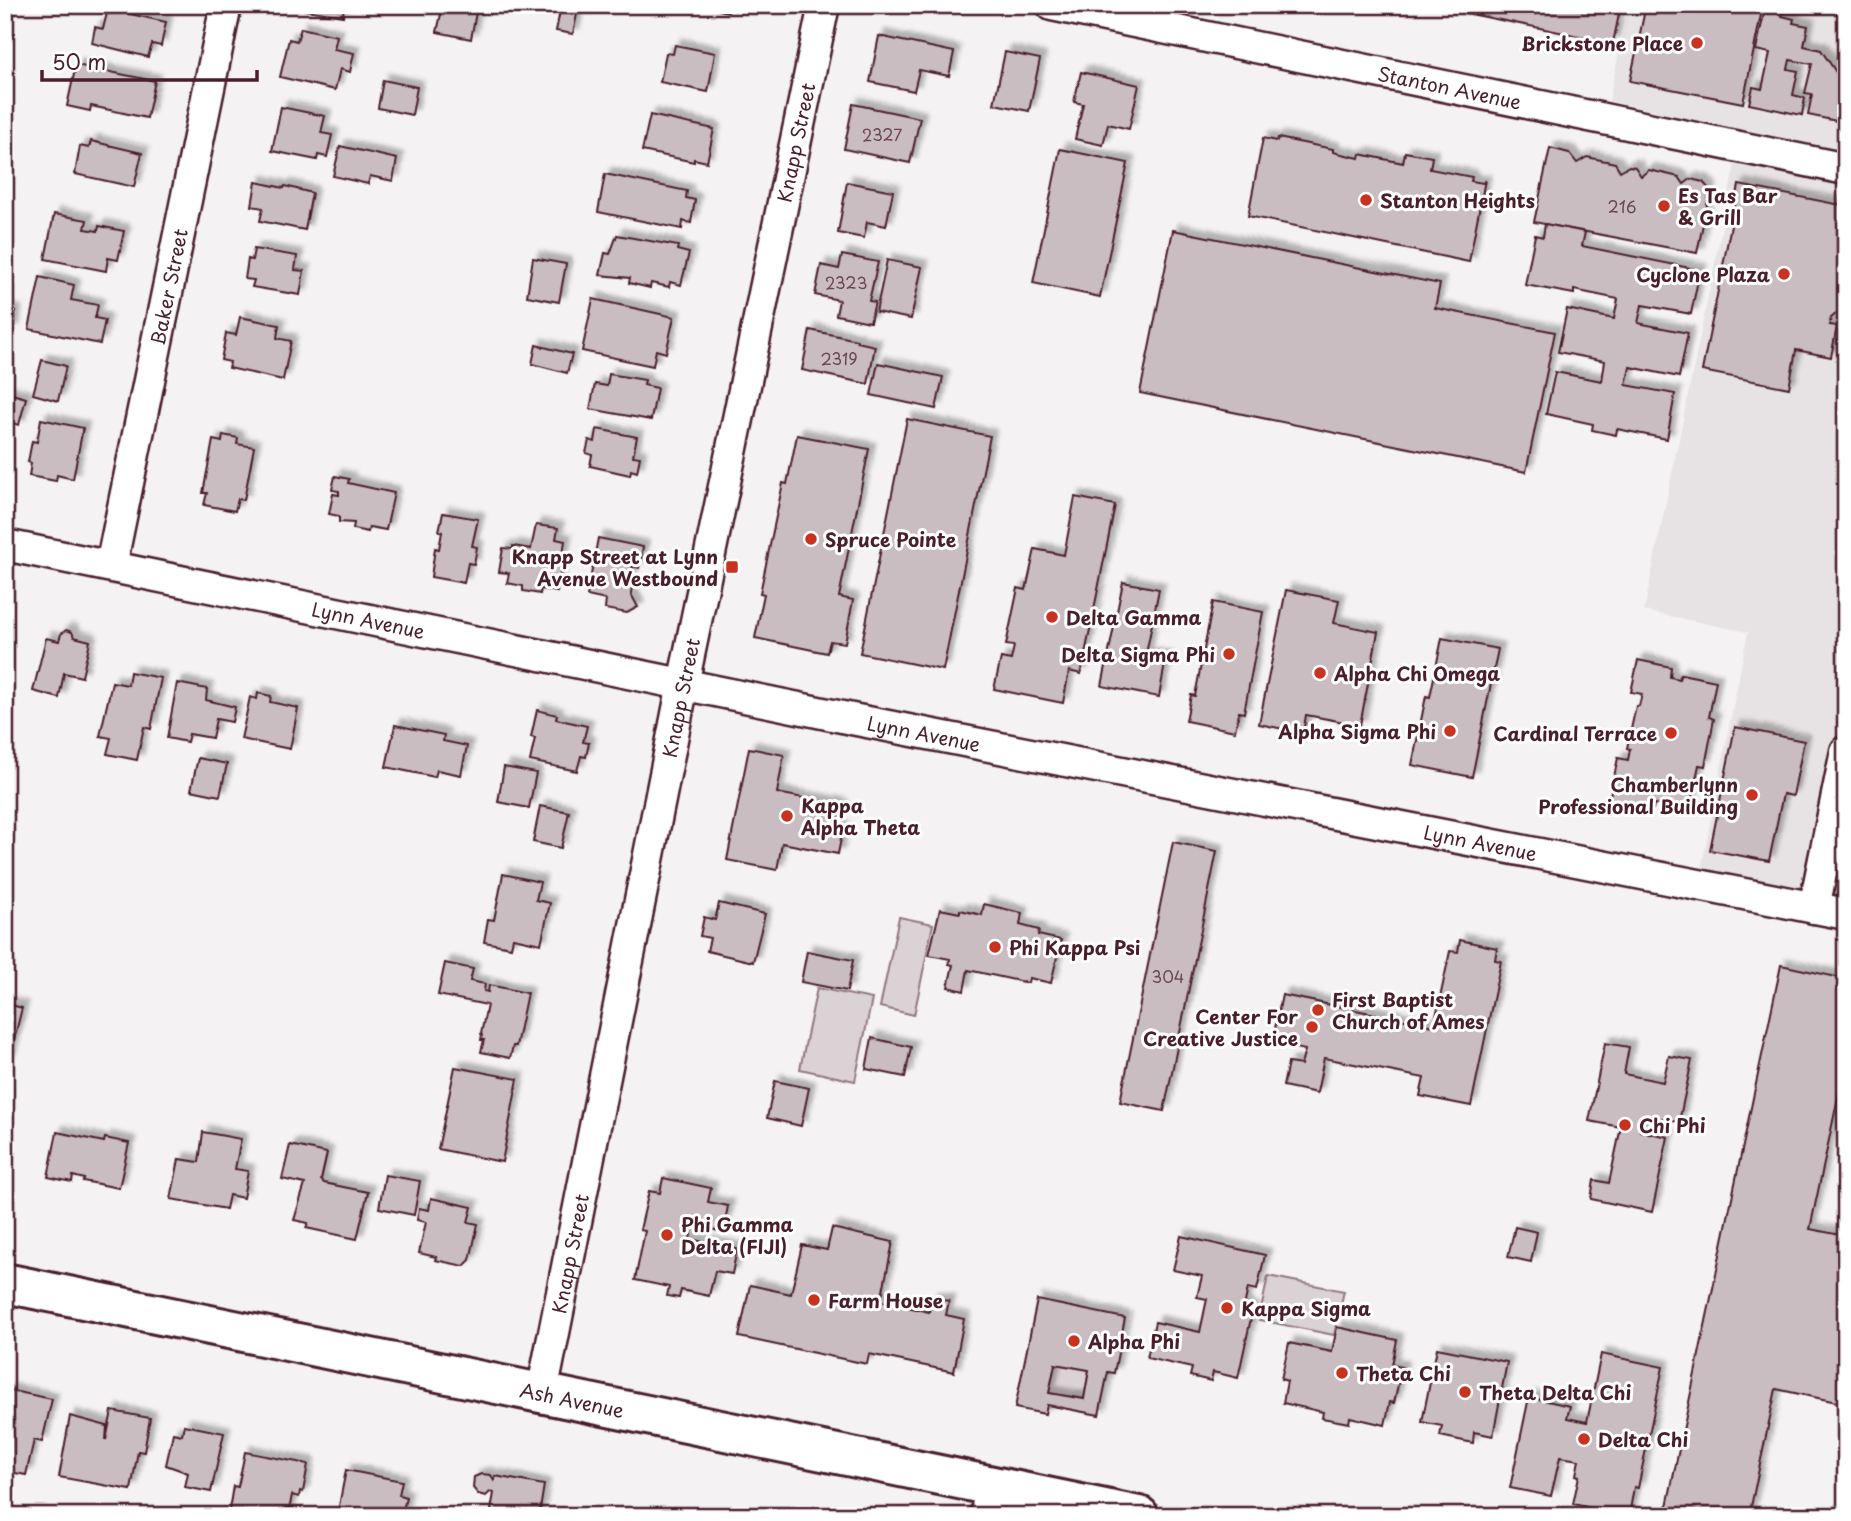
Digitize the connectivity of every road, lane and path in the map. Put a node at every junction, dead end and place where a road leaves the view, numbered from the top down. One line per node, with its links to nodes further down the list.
1 (226, 5): 6 (street, Baker Street)
2 (824, 5): 7 (street, Knapp Street)
3 (1052, 5): 4 (street, Stanton Avenue)
4 (1846, 169)
5 (5, 545): 6 (street, Lynn Avenue)
6 (111, 566): 7 (street, Lynn Avenue)
7 (683, 684): 9 (street, Lynn Avenue); 12 (street, Knapp Street)
8 (1846, 751): 9 (street)
9 (1814, 908): 10 (street, Lynn Avenue)
10 (1846, 914)
11 (5, 1283): 12 (street, Ash Avenue)
12 (542, 1393): 13 (street, Ash Avenue)
13 (988, 1500): 14 (street, Ash Avenue)
14 (1139, 1516)

